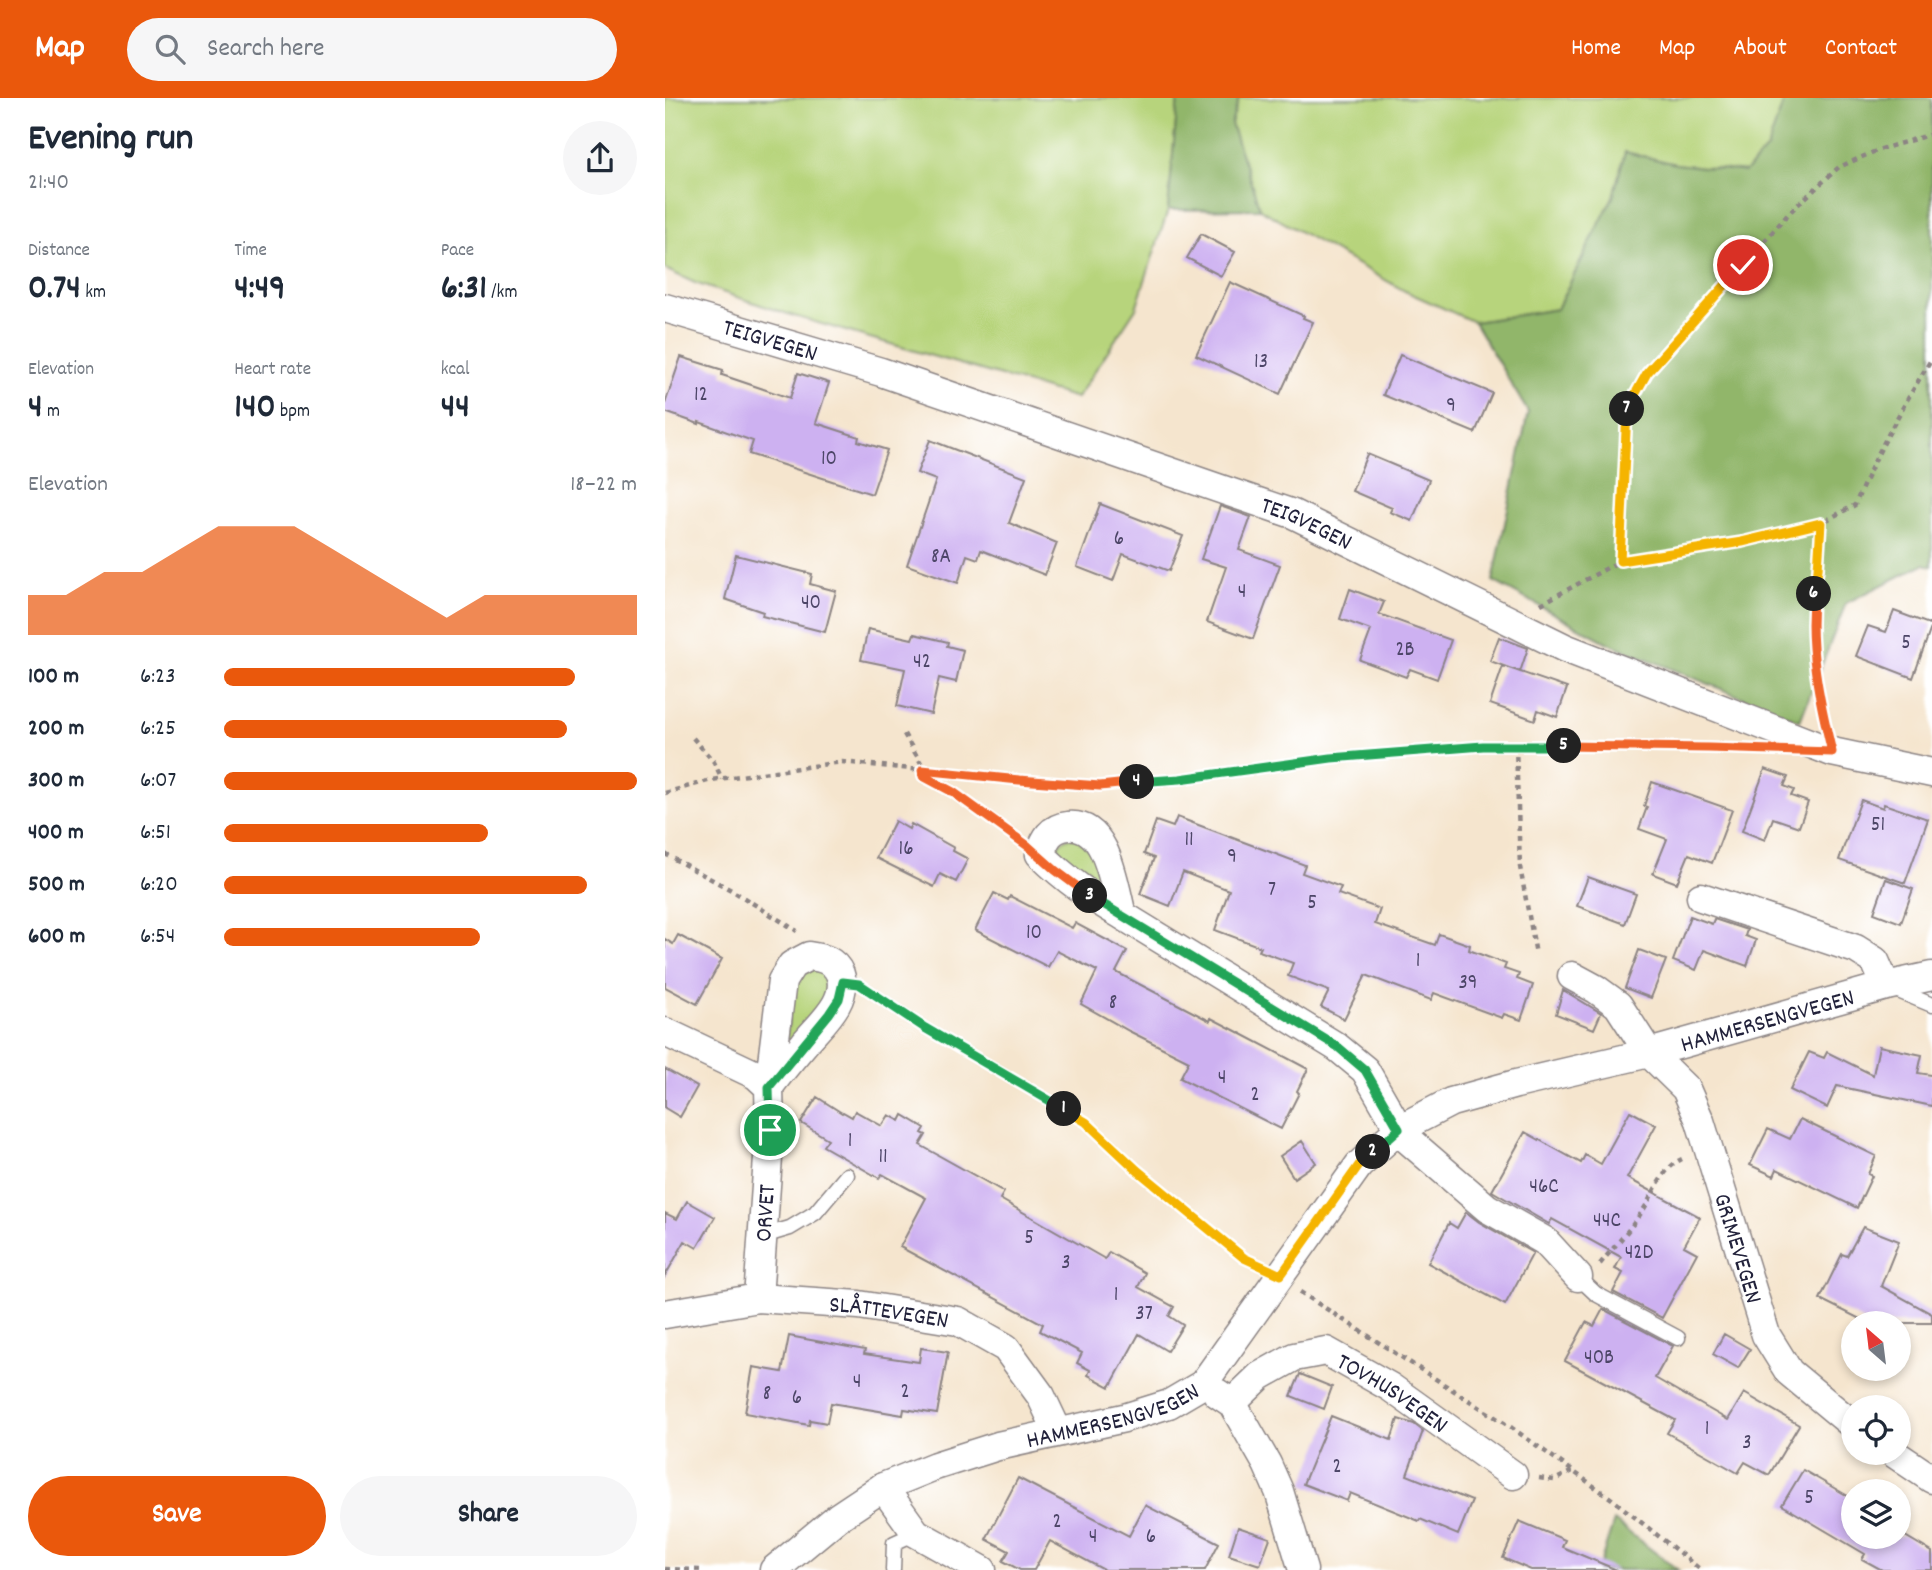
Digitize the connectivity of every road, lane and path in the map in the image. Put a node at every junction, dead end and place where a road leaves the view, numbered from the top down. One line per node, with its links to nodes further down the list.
1 (1932, 134): 5 (path)
2 (665, 308): 6 (street, TEIGVEGEN)
3 (1932, 358): 4 (path)
4 (1821, 523): 5 (path); 11 (path)
5 (1620, 561): 6 (path)
6 (1513, 622): 11 (street, TEIGVEGEN)
7 (904, 734): 12 (path)
8 (693, 738): 14 (path)
9 (1515, 746): 10 (path); 12 (path); 20 (path)
10 (1750, 749)
11 (1832, 752): 13 (street, TEIGVEGEN)
12 (922, 770): 14 (path); 17 (path)
13 (1932, 773)
14 (722, 779): 15 (path)
15 (665, 793)
16 (665, 854): 21 (path)
17 (1040, 854): 19 (street); 19 (street)
18 (1701, 897): 25 (street, HAMMERSENGVEGEN)
19 (1122, 915): 30 (street)
20 (1536, 954)
21 (809, 956): 24 (street); 29 (street, ORVET)
22 (1572, 976): 28 (street, HAMMERSENGVEGEN)
23 (1932, 976): 25 (street, HAMMERSENGVEGEN)
24 (843, 982): 29 (street); 34 (path)
25 (1886, 986): 26 (lane); 28 (street, HAMMERSENGVEGEN)
26 (1932, 1004)
27 (665, 1031): 29 (street)
28 (1649, 1053): 30 (street, HAMMERSENGVEGEN); 31 (street, GRIMEVEGEN)
29 (769, 1087): 33 (street, ORVET)
30 (1399, 1129): 34 (street, HAMMERSENGVEGEN); 35 (street)
31 (1709, 1147): 35 (path); 41 (street, GRIMEVEGEN)
32 (847, 1175): 33 (lane)
33 (763, 1236): 36 (street, ORVET)
34 (1281, 1275): 39 (street, HAMMERSENGVEGEN); 44 (path)
35 (1578, 1277): 38 (lane)
36 (758, 1298): 37 (street, SLÅTTEVEGEN); 42 (street, SLÅTTEVEGEN)
37 (665, 1314)
38 (1678, 1338)
39 (1203, 1384): 40 (street); 42 (street, HAMMERSENGVEGEN)
40 (1232, 1403): 45 (street, TOVHUSVEGEN); 54 (street)
41 (1841, 1415)
42 (1058, 1433): 47 (street, HAMMERSENGVEGEN)
43 (1911, 1465): 46 (street)
44 (1573, 1471): 45 (path); 55 (path)
45 (1513, 1475)
46 (1932, 1479)
47 (883, 1487): 48 (street); 51 (street, HAMMERSENGVEGEN)
48 (916, 1534): 52 (lane); 53 (street)
49 (665, 1569): 50 (path)
50 (705, 1570)
51 (773, 1570)
52 (893, 1570)
53 (982, 1570)
54 (1303, 1570)
55 (1701, 1570)

